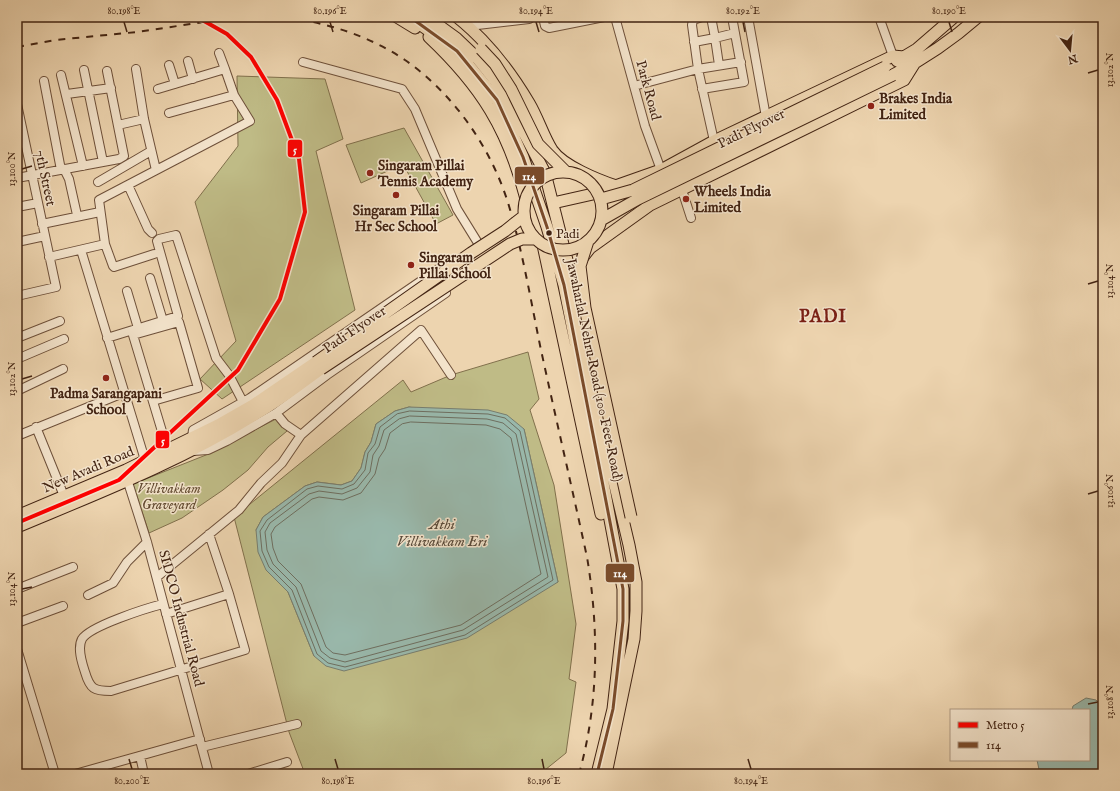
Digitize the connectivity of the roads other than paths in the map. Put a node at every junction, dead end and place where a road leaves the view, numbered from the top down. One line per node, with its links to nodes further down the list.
1 (397, 17): 69 (main road)
2 (410, 17): 121 (main road, Jawaharlal Nehru Road (100 Feet Road))
3 (427, 17): 52 (main road, Jawaharlal Nehru Road (100 Feet Road))
4 (448, 17): 61 (main road, bridge)
5 (457, 17): 17 (main road)
6 (529, 17): 17 (street)
7 (543, 17): 8 (street)
8 (602, 17)
9 (615, 17): 39 (street, Park Road)
10 (702, 17): 20 (street)
11 (711, 17): 19 (street)
12 (732, 17): 18 (street)
13 (748, 17): 48 (street)
14 (879, 17): 22 (street)
15 (954, 17): 22 (main road)
16 (978, 17): 26 (main road, Padi Flyover)
17 (468, 26): 51 (main road)
18 (735, 33): 19 (street); 25 (street)
19 (715, 38): 20 (street); 28 (street)
20 (694, 42): 31 (street)
21 (219, 53): 30 (street)
22 (898, 57): 34 (main road, Padi Flyover); 48 (main road)
23 (188, 61): 36 (street)
24 (303, 62): 86 (street)
25 (740, 62): 28 (street); 42 (street)
26 (914, 64): 34 (main road, Padi Flyover); 68 (main road)
27 (169, 65): 38 (street)
28 (719, 65): 31 (street)
29 (136, 69): 49 (street)
30 (225, 69): 36 (street); 45 (street)
31 (698, 69): 39 (street); 42 (street)
32 (84, 70): 43 (street)
33 (107, 71): 40 (street)
34 (889, 71): 70 (main road, Padi Flyover, bridge); 79 (main road, Padi Flyover, bridge)
35 (61, 75): 44 (street)
36 (193, 79): 38 (street)
37 (44, 81): 58 (street)
38 (175, 84): 41 (street)
39 (634, 86): 60 (street, Park Road)
40 (111, 88): 43 (street); 50 (street)
41 (158, 89)
42 (702, 89): 53 (street)
43 (89, 90): 44 (street); 56 (street)
44 (67, 94): 57 (street)
45 (234, 95): 47 (street); 59 (street)
46 (17, 104): 54 (street, 7th Street)
47 (169, 113)
48 (766, 117): 53 (main road)
49 (144, 119): 50 (street); 55 (street)
50 (118, 125): 56 (street)
51 (541, 126): 52 (main road); 67 (main road)
52 (524, 134): 72 (main road, Jawaharlal Nehru Road (100 Feet Road))
53 (714, 141): 60 (main road)
54 (21, 143): 62 (street, 7th Street)
55 (151, 151): 59 (street); 65 (street)
56 (103, 162): 57 (street)
57 (83, 166): 58 (street)
58 (63, 170): 62 (street); 76 (street)
59 (156, 170): 66 (street)
60 (661, 170): 64 (main road)
61 (566, 172): 69 (main road, bridge); 70 (main road, bridge)
62 (32, 176): 63 (street); 71 (street, 7th Street)
63 (17, 178)
64 (640, 178): 67 (main road); 73 (main road)
65 (98, 182)
66 (128, 185): 75 (street); 81 (street)
67 (616, 186): 72 (main road)
68 (682, 190): 73 (main road); 78 (street)
69 (526, 199): 77 (main road, bridge)
70 (600, 199): 79 (main road, bridge)
71 (38, 203): 74 (street); 80 (street, 7th Street)
72 (553, 203): 91 (main road, Jawaharlal Nehru Road (100 Feet Road))
73 (650, 205): 91 (main road)
74 (17, 207)
75 (100, 212): 76 (street); 87 (street)
76 (77, 215): 80 (street)
77 (524, 216): 85 (main road, bridge); 112 (main road, Padi Flyover, bridge)
78 (691, 218)
79 (601, 220): 83 (main road, bridge)
80 (42, 224): 82 (street, 7th Street)
81 (152, 233)
82 (45, 236): 84 (street); 90 (street, 7th Street)
83 (588, 241): 85 (main road, Padi Flyover, bridge); 125 (main road, bridge)
84 (17, 242)
85 (540, 242): 112 (main road, Padi Flyover, bridge); 121 (main road)
86 (478, 243): 107 (street); 108 (street)
87 (105, 244): 88 (street); 89 (street)
88 (82, 250): 90 (street); 99 (street)
89 (154, 254)
90 (49, 258): 94 (street, 7th Street)
91 (570, 272): 125 (main road, Jawaharlal Nehru Road (100 Feet Road))
92 (150, 278): 96 (street)
93 (127, 291): 97 (street)
94 (17, 296)
95 (60, 320): 98 (street)
96 (163, 320): 97 (street); 107 (street)
97 (138, 328): 99 (street)
98 (17, 338)
99 (107, 338): 105 (street)
100 (64, 339): 101 (street)
101 (17, 359)
102 (63, 369): 104 (street)
103 (451, 375): 110 (street)
104 (17, 391)
105 (123, 393): 109 (street); 116 (street)
106 (153, 401): 106 (street); 114 (street)
107 (243, 402): 113 (street)
108 (276, 413): 110 (street); 115 (street)
109 (36, 427): 111 (street); 119 (street)
110 (301, 435): 123 (street)
111 (17, 436)
112 (206, 436): 113 (main road, Padi Flyover); 115 (main road, Padi Flyover)
113 (192, 437): 114 (main road, New Avadi Road)
114 (168, 448): 116 (main road, New Avadi Road)
115 (191, 451): 118 (main road, New Avadi Road)
116 (145, 460): 117 (main road, New Avadi Road)
117 (126, 470): 118 (street, SIDCO Industrial Road); 119 (main road, New Avadi Road)
118 (127, 482): 122 (main road, New Avadi Road); 124 (street, SIDCO Industrial Road)
119 (64, 496): 120 (main road, New Avadi Road)
120 (17, 516)
121 (610, 525): 146 (main road, Jawaharlal Nehru Road (100 Feet Road))
122 (17, 527)
123 (209, 534): 127 (street); 129 (street)
124 (147, 542): 127 (street, SIDCO Industrial Road); 130 (street)
125 (629, 545): 147 (main road, Jawaharlal Nehru Road (100 Feet Road))
126 (73, 567): 128 (street)
127 (157, 577): 131 (street, SIDCO Industrial Road)
128 (17, 589)
129 (230, 594): 133 (street); 136 (street)
130 (88, 595)
131 (163, 604): 133 (street, SIDCO Industrial Road); 136 (street)
132 (63, 606): 134 (street)
133 (166, 614): 136 (street, SIDCO Industrial Road)
134 (17, 623)
135 (17, 649): 141 (street)
136 (182, 669): 138 (street, SIDCO Industrial Road)
137 (297, 724): 138 (street)
138 (201, 743): 139 (street); 144 (street, SIDCO Industrial Road)
139 (140, 756): 142 (street); 143 (street)
140 (287, 762): 145 (street)
141 (55, 774)
142 (75, 774)
143 (144, 774)
144 (209, 774)
145 (248, 774)
146 (597, 774)
147 (606, 774)

